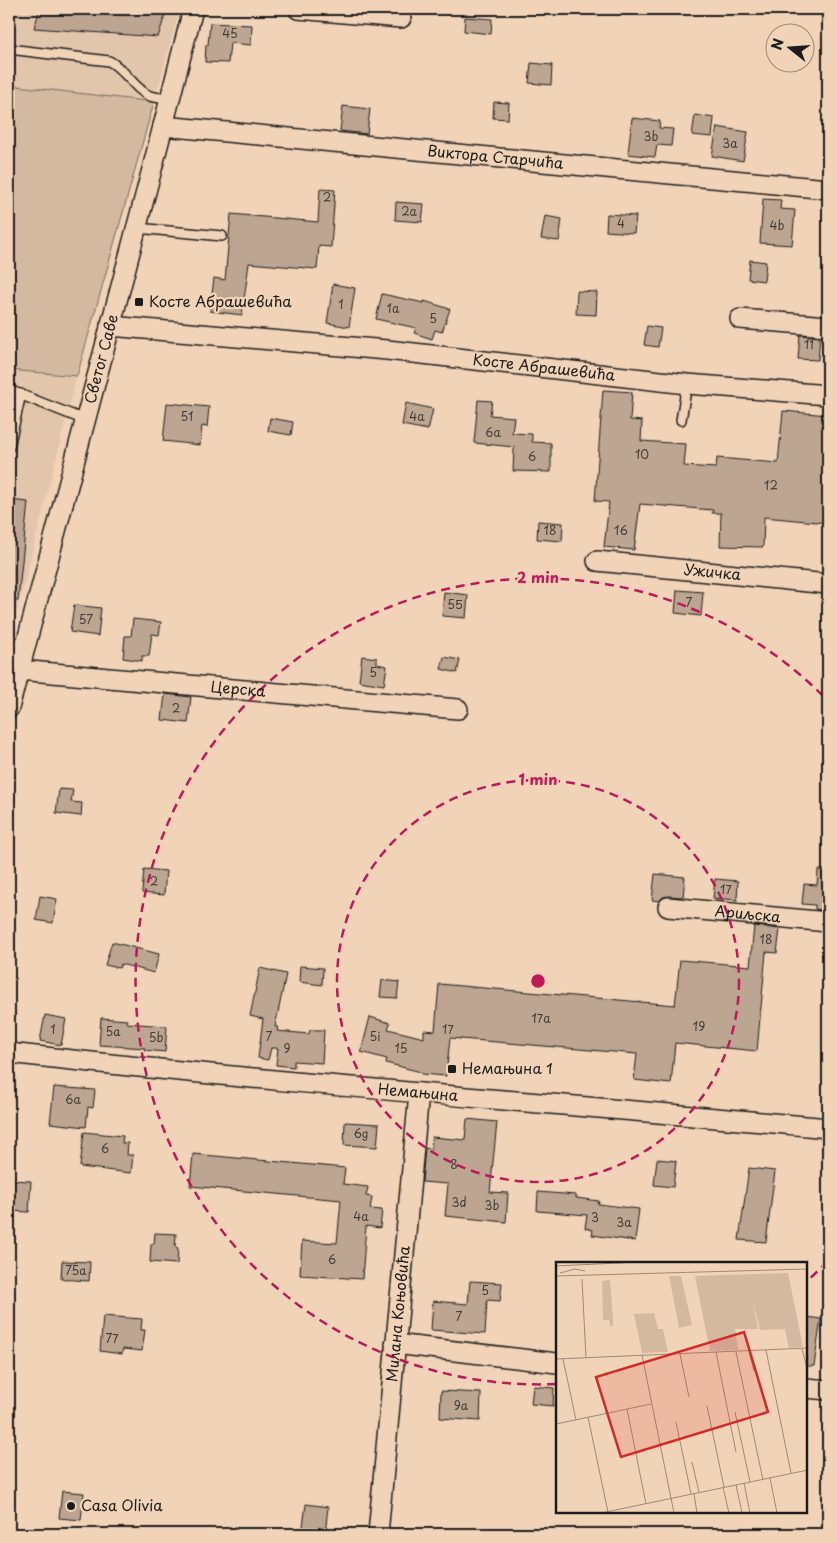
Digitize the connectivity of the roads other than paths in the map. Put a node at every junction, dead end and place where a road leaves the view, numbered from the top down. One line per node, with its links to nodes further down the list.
1 (193, 9): 5 (street, Светог Саве)
2 (298, 9): 3 (street)
3 (402, 18)
4 (9, 49): 5 (lane)
5 (170, 99): 6 (street, Светог Саве)
6 (163, 126): 7 (street, Виктора Старчића); 8 (street, Светог Саве)
7 (828, 189)
8 (137, 228): 9 (lane); 11 (street, Светог Саве)
9 (222, 236)
10 (740, 319): 12 (street)
11 (110, 326): 13 (street, Косте Абрашевића); 17 (street, Светог Саве)
12 (828, 326)
13 (687, 384): 16 (street, Косте Абрашевића); 18 (lane)
14 (9, 390): 15 (lane)
15 (21, 394): 17 (lane); 19 (lane)
16 (828, 395)
17 (85, 420): 22 (street, Светог Саве)
18 (682, 420)
19 (9, 447)
20 (597, 561): 21 (street, Ужичка)
21 (828, 584)
22 (17, 643): 23 (street, Светог Саве)
23 (16, 666): 24 (street, Светог Саве); 25 (street, Церска)
24 (9, 708)
25 (458, 709)
26 (668, 907): 27 (street, Ариљска)
27 (828, 922)
28 (9, 1052): 29 (street, Немањина)
29 (418, 1093): 30 (street, Немањина); 31 (street, Милана Коњовића)
30 (828, 1128)
31 (395, 1344): 32 (street); 35 (street, Милана Коњовића)
32 (556, 1363)
33 (807, 1388): 34 (street)
34 (828, 1390)
35 (378, 1534)

